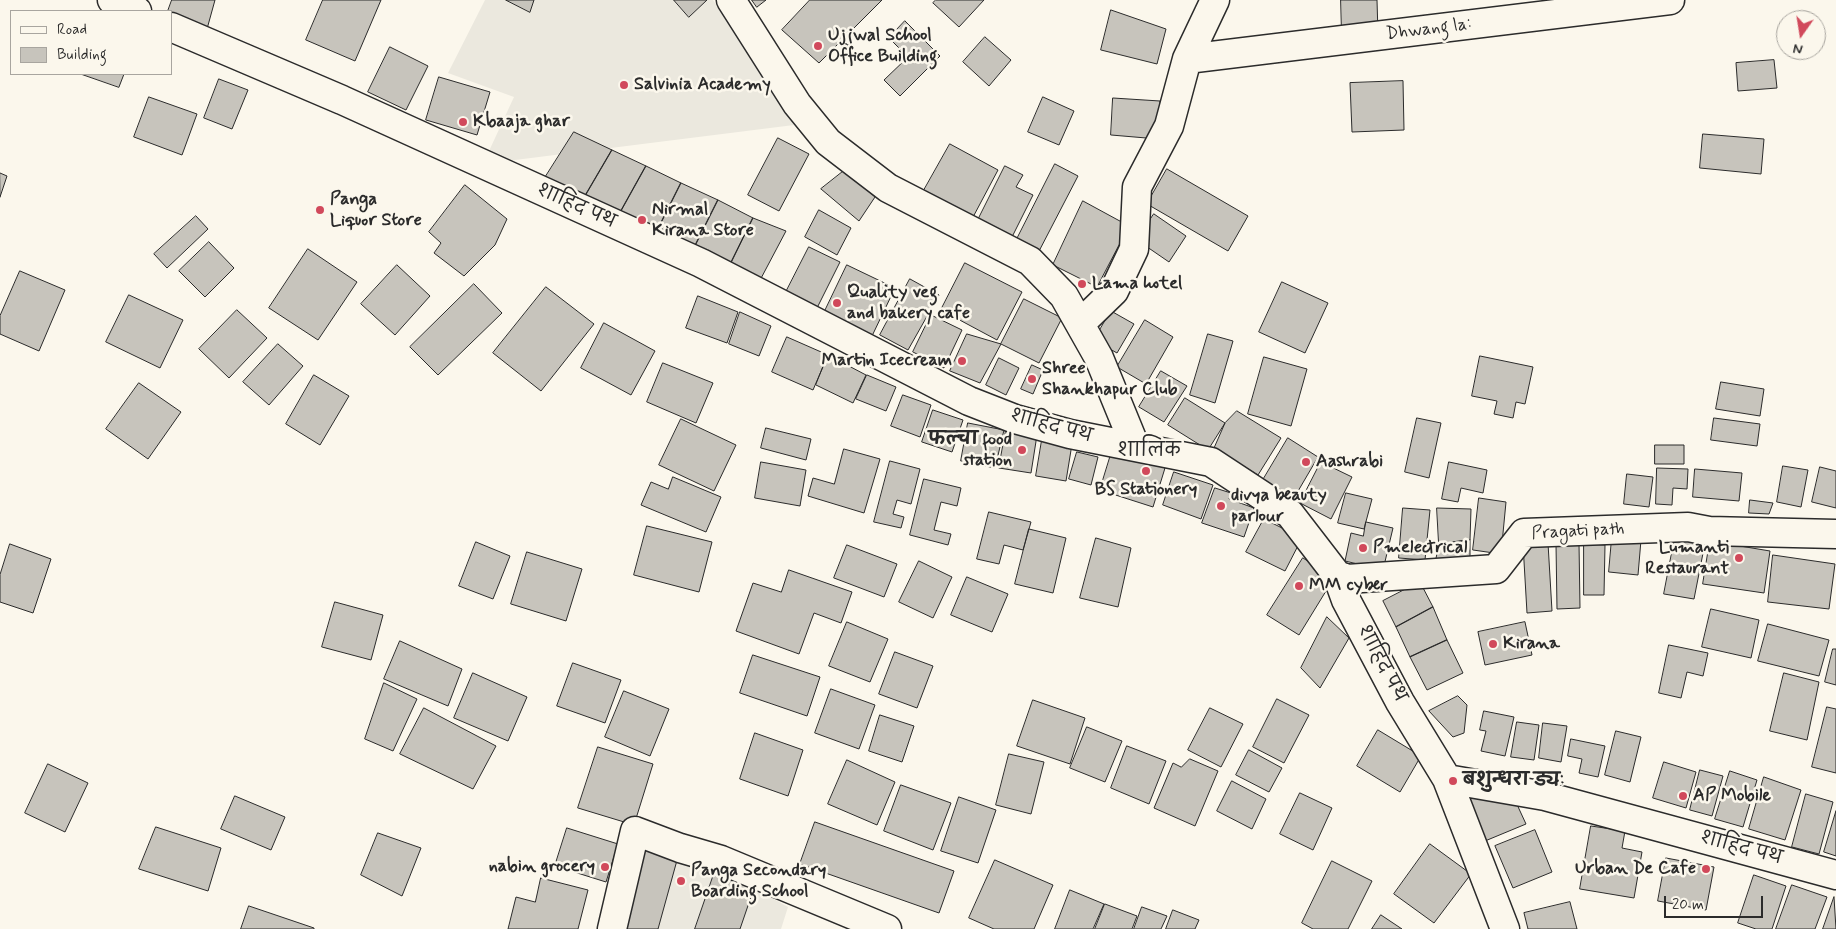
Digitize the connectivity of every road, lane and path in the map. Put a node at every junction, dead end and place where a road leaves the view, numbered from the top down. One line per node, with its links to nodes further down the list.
1 (112, 0): 5 (street)
2 (731, 0): 8 (street)
3 (1214, 0): 7 (street)
4 (1670, 0): 7 (street, Dhwang la:)
5 (135, 10)
6 (172, 27): 9 (street, शाहिद पथ)
7 (1188, 59): 8 (street)
8 (1081, 324): 9 (street)
9 (1135, 446): 11 (street, शाहिद पथ)
10 (1836, 534): 11 (street, Pragati path)
11 (1338, 575): 12 (street, शाहिद पथ)
12 (1447, 779): 13 (street, शाहिद पथ); 16 (street)
13 (1836, 875)
14 (612, 929): 15 (street)
15 (887, 929)
16 (1505, 929)

